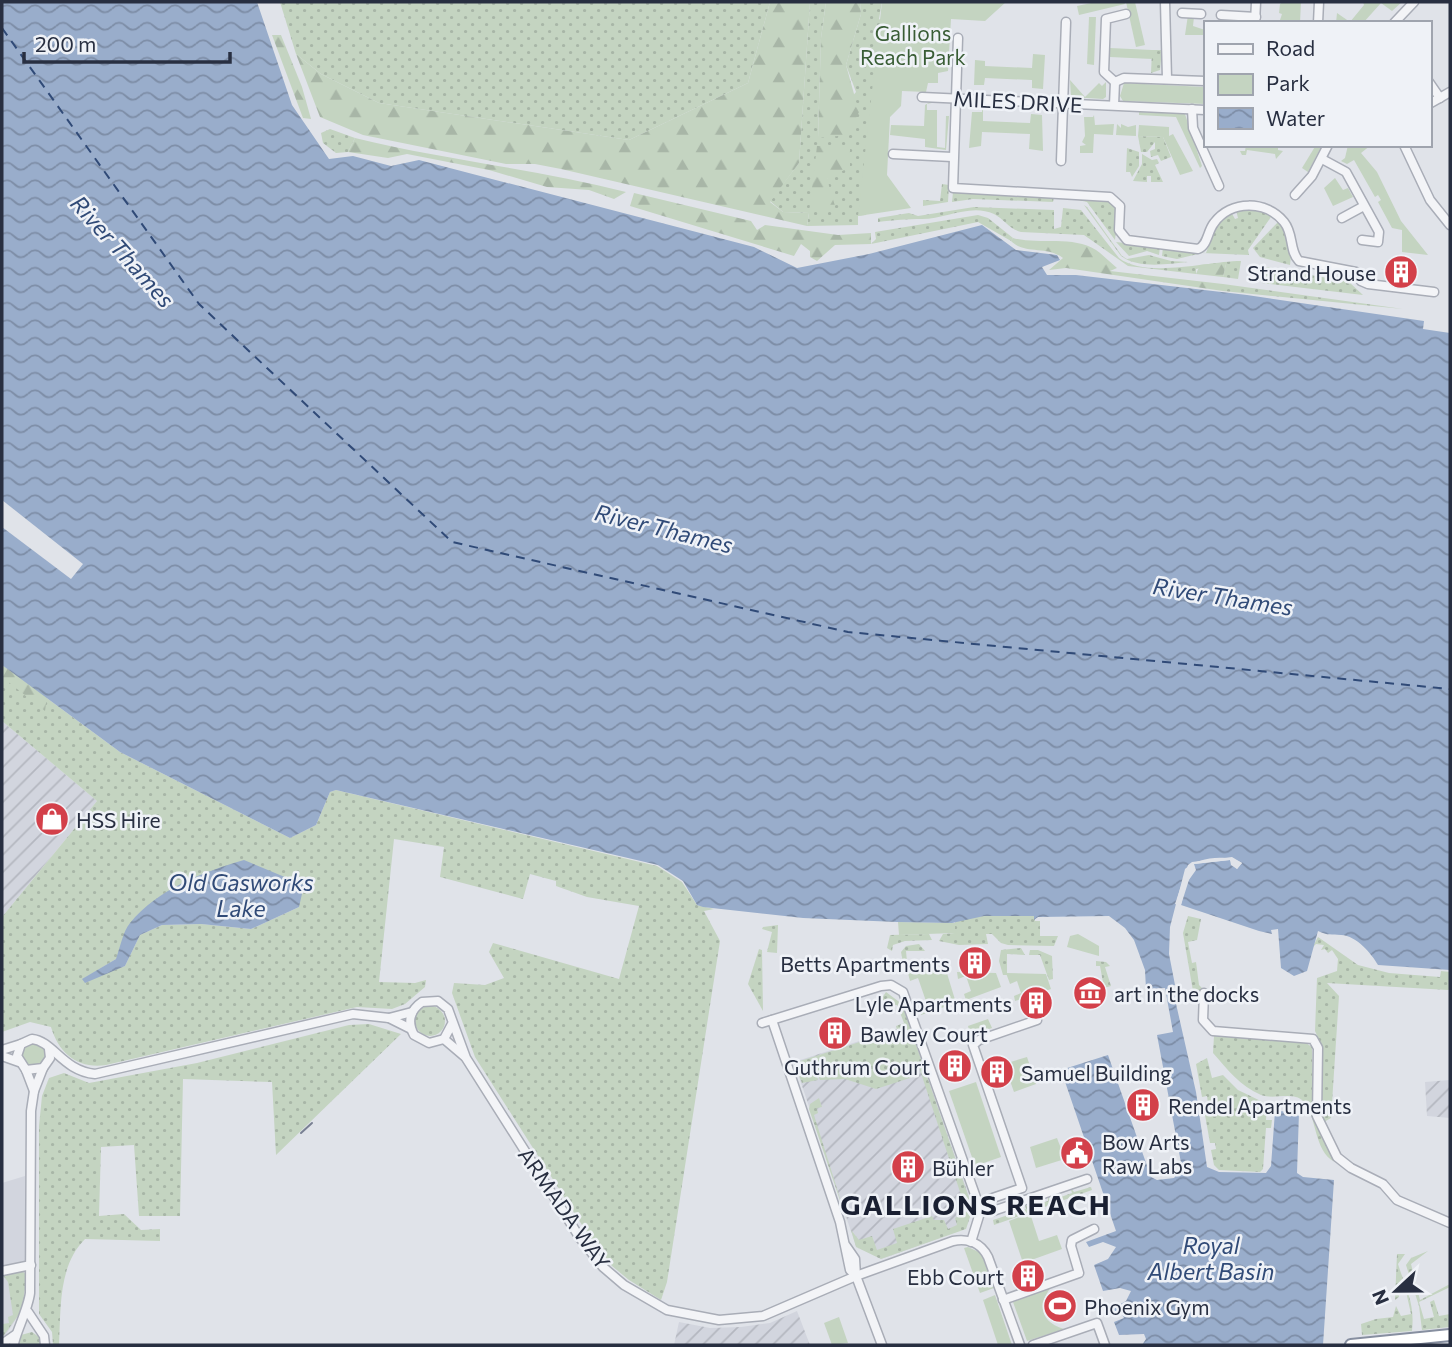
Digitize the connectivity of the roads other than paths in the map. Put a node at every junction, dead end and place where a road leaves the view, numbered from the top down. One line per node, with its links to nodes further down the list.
1 (1165, 2): 5 (street)
2 (1256, 2): 9 (street)
3 (1319, 2): 10 (street)
4 (1414, 2): 11 (street)
5 (1174, 13): 7 (street); 14 (street)
6 (1126, 14): 16 (street)
7 (1201, 14)
8 (1221, 15): 9 (street)
9 (1255, 20)
10 (1318, 21)
11 (1396, 21)
12 (1066, 22): 23 (street)
13 (958, 38): 21 (street)
14 (1167, 79): 15 (street); 16 (street)
15 (1204, 81)
16 (1115, 82): 24 (street, MILES DRIVE)
17 (1431, 85): 20 (street)
18 (1450, 92): 20 (street)
19 (922, 97): 21 (street, MILES DRIVE)
20 (1440, 97): 22 (street)
21 (955, 98): 23 (street, MILES DRIVE); 30 (street)
22 (1431, 102)
23 (1063, 103): 24 (street, MILES DRIVE); 32 (street)
24 (1114, 105): 25 (street, MILES DRIVE)
25 (1192, 109): 26 (street, MILES DRIVE); 33 (street)
26 (1204, 110)
27 (1327, 147): 31 (street)
28 (1405, 147): 37 (street)
29 (893, 154): 30 (street)
30 (952, 157): 39 (street)
31 (1322, 159): 34 (street); 35 (street)
32 (1061, 161)
33 (1219, 186)
34 (1295, 195)
35 (1364, 206): 36 (street); 38 (street)
36 (1342, 218)
37 (1450, 225)
38 (1362, 240)
39 (1434, 292)
40 (1204, 993): 62 (street)
41 (412, 1012): 42 (street, ARMADA WAY); 46 (street, ARMADA WAY); 47 (street)
42 (389, 1017): 47 (street, ARMADA WAY); 55 (street, ARMADA WAY)
43 (772, 1020): 45 (street); 60 (street); 67 (street)
44 (1037, 1020): 60 (street)
45 (762, 1023)
46 (453, 1024): 48 (street); 53 (street, ARMADA WAY)
47 (411, 1029): 48 (street, ARMADA WAY)
48 (444, 1039): 53 (street, ARMADA WAY)
49 (21, 1044): 50 (street); 51 (street); 54 (street)
50 (49, 1049): 55 (street); 56 (street)
51 (2, 1050)
52 (2, 1056): 54 (street)
53 (466, 1058): 67 (street, ARMADA WAY)
54 (19, 1062): 57 (street)
55 (66, 1065): 56 (street, ARMADA WAY)
56 (45, 1067): 57 (street, ARMADA WAY); 58 (street)
57 (26, 1070): 58 (street)
58 (34, 1091): 65 (street)
59 (1087, 1179): 61 (street)
60 (978, 1203): 64 (street)
61 (993, 1211)
62 (1450, 1223)
63 (1094, 1230): 68 (street)
64 (971, 1242): 67 (street, ARMADA WAY); 68 (street)
65 (31, 1265): 66 (street); 69 (street)
66 (2, 1270)
67 (856, 1276): 76 (street)
68 (1003, 1300): 77 (street)
69 (27, 1312): 70 (street); 71 (street)
70 (38, 1329): 71 (street); 75 (street)
71 (18, 1332): 73 (street); 74 (street)
72 (1450, 1335): 80 (highway)
73 (2, 1343)
74 (14, 1345)
75 (45, 1345)
76 (882, 1345)
77 (1020, 1345)
78 (1033, 1345): 79 (street)
79 (1105, 1345)
80 (1351, 1345)

